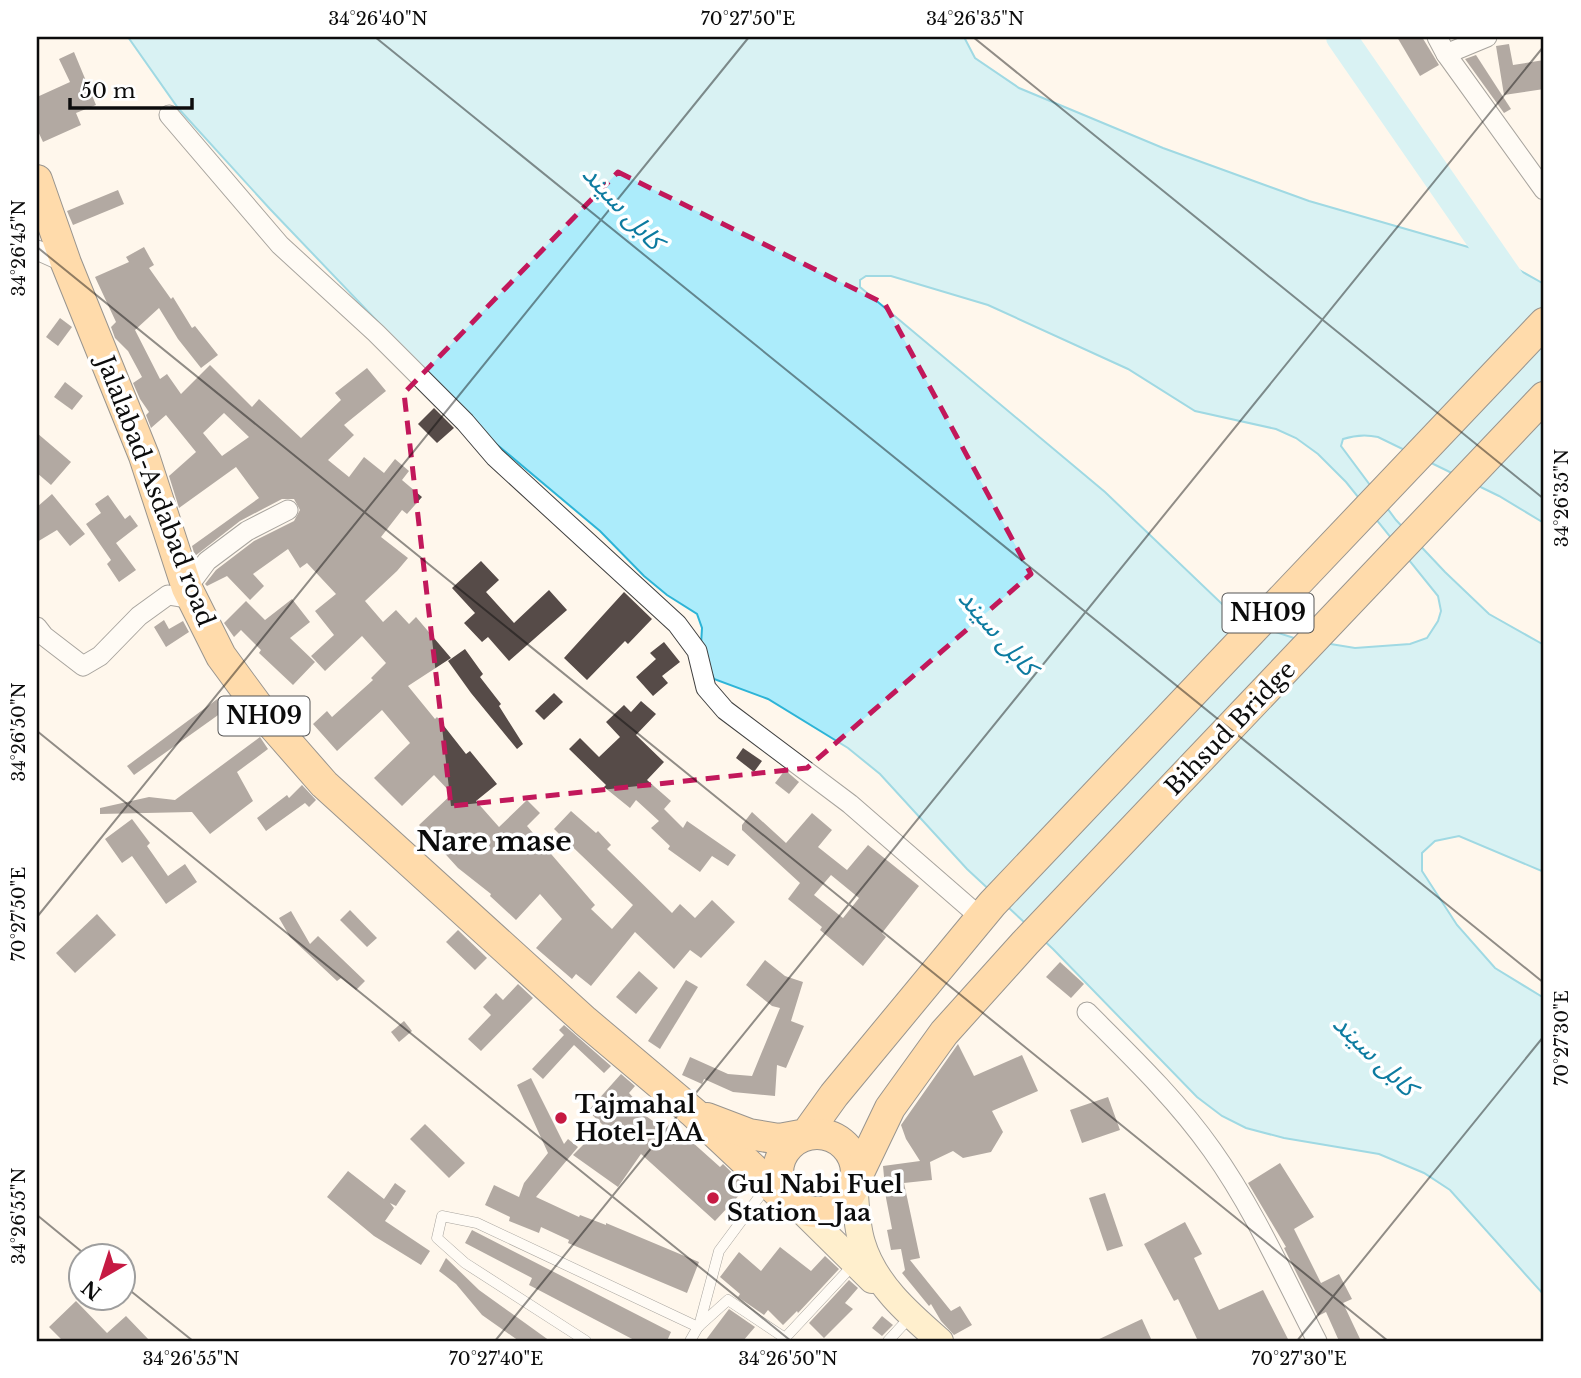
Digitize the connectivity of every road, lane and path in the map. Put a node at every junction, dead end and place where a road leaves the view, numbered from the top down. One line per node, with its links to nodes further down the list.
1 (1487, 37): 2 (street)
2 (1441, 46): 5 (street)
3 (169, 115): 13 (street)
4 (37, 180): 7 (main road, Jalalabad-Asdabad road / NH09)
5 (1544, 190)
6 (37, 250): 7 (street)
7 (66, 262): 11 (main road, Jalalabad-Asdabad road / NH09)
8 (1544, 323): 13 (main road, NH09)
9 (1544, 397): 17 (main road, Bihsud Bridge / NH09)
10 (288, 510): 11 (street)
11 (190, 594): 12 (street); 15 (main road, Jalalabad-Asdabad road / NH09)
12 (37, 627)
13 (986, 911): 16 (main road, NH09)
14 (1087, 1012): 26 (street)
15 (694, 1114): 16 (main road, NH09); 18 (main road, NH09)
16 (806, 1134): 17 (main road, NH09); 18 (main road, NH09)
17 (854, 1183): 18 (main road, NH09); 20 (main road)
18 (784, 1195): 19 (main road); 21 (lane)
19 (855, 1264): 20 (main road); 21 (lane)
20 (907, 1311): 24 (lane); 25 (main road)
21 (698, 1326): 22 (lane); 23 (lane)
22 (586, 1341)
23 (690, 1341)
24 (888, 1341)
25 (940, 1341)
26 (1317, 1341)

